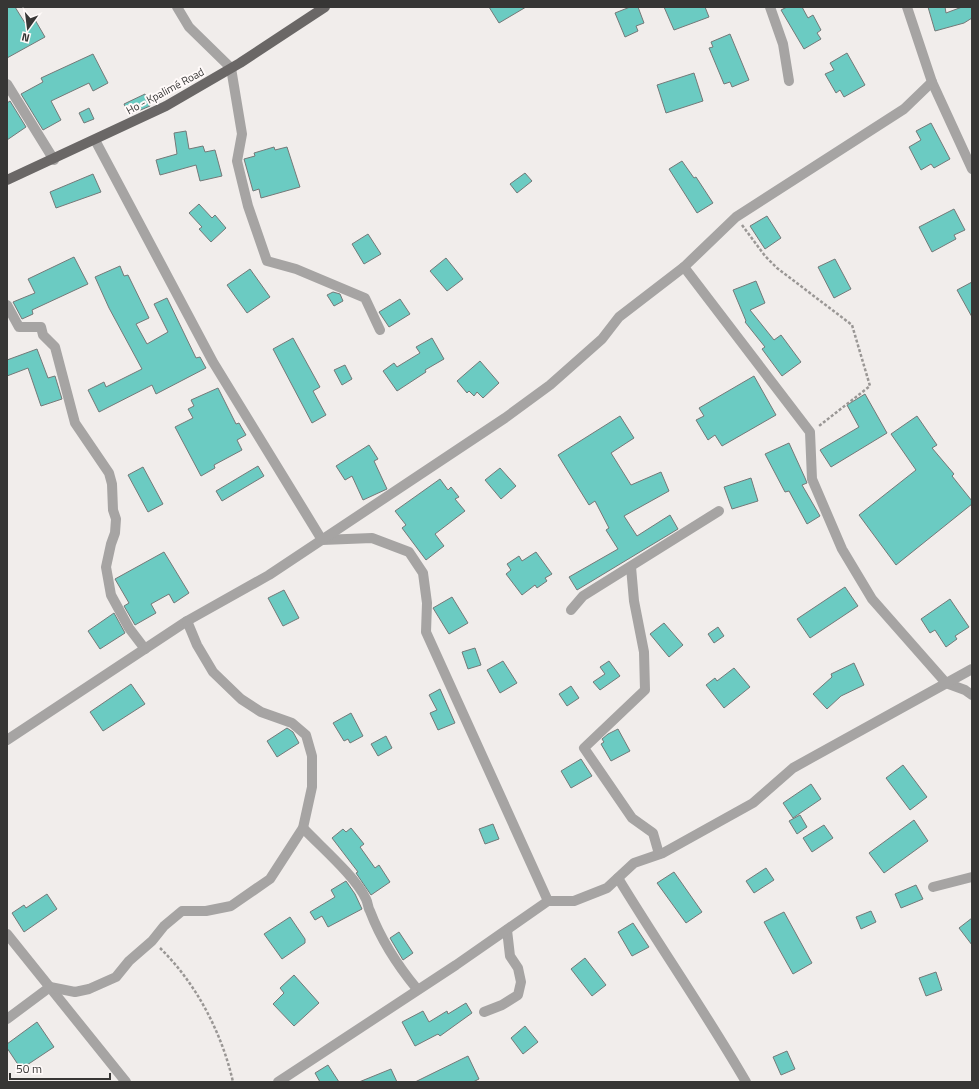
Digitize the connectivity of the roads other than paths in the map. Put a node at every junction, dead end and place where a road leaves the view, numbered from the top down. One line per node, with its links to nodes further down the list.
1 (177, 7): 5 (street)
2 (325, 7): 5 (main road, Ho - Kpalimé Road)
3 (770, 7): 6 (street)
4 (907, 7): 7 (street)
5 (231, 68): 9 (main road, Ho - Kpalimé Road); 15 (street)
6 (789, 81)
7 (932, 82): 11 (street); 13 (street)
8 (7, 84): 10 (street)
9 (95, 140): 10 (main road, Ho - Kpalimé Road); 17 (street)
10 (54, 160): 12 (main road, Ho - Kpalimé Road)
11 (972, 169)
12 (7, 180)
13 (684, 267): 17 (street); 23 (street)
14 (7, 305): 21 (street)
15 (380, 330)
16 (720, 511): 18 (street)
17 (322, 540): 20 (street); 31 (street)
18 (631, 567): 19 (street); 27 (street)
19 (571, 610)
20 (187, 621): 21 (street); 26 (street)
21 (145, 649): 25 (street)
22 (972, 669): 23 (street)
23 (946, 683): 24 (street); 27 (street)
24 (972, 695)
25 (7, 740)
26 (303, 828): 34 (street); 35 (street)
27 (659, 854): 29 (street)
28 (972, 877): 30 (street)
29 (618, 878): 31 (street); 40 (street)
30 (932, 887)
31 (548, 901): 32 (street)
32 (507, 930): 35 (street); 36 (street)
33 (7, 934): 34 (street)
34 (50, 987): 37 (street); 38 (street)
35 (417, 989): 39 (street)
36 (484, 1012)
37 (7, 1019)
38 (126, 1082)
39 (278, 1082)
40 (746, 1082)

